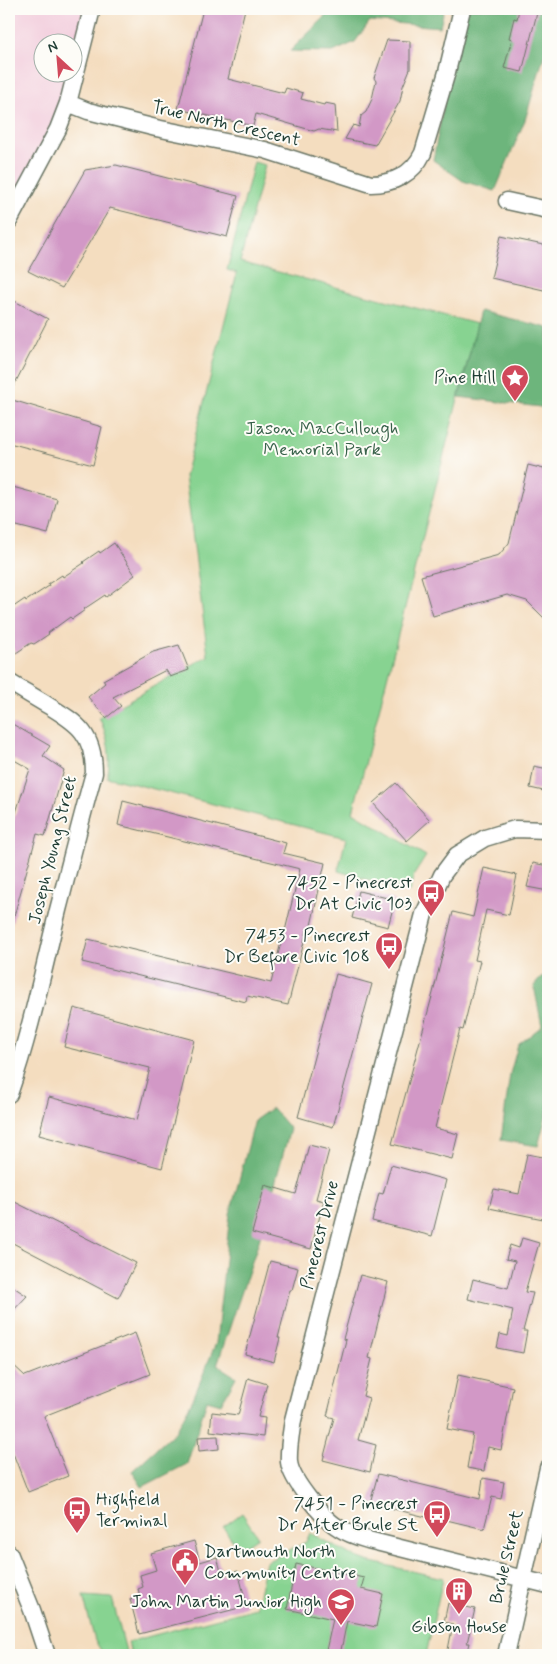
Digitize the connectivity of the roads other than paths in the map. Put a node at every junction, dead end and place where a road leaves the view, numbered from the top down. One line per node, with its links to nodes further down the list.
1 (92, 9): 3 (street)
2 (462, 9): 3 (street, True North Crescent)
3 (68, 103): 6 (street)
4 (507, 201): 5 (street)
5 (548, 210)
6 (9, 221)
7 (9, 682): 9 (street, Joseph Young Street)
8 (548, 830): 12 (street, Pinecrest Drive)
9 (9, 1094)
10 (548, 1468): 12 (street, Brule Street)
11 (9, 1553): 14 (street)
12 (522, 1579): 13 (street, Pinecrest Drive); 15 (street, Brule Street)
13 (548, 1585)
14 (47, 1655)
15 (506, 1655)

